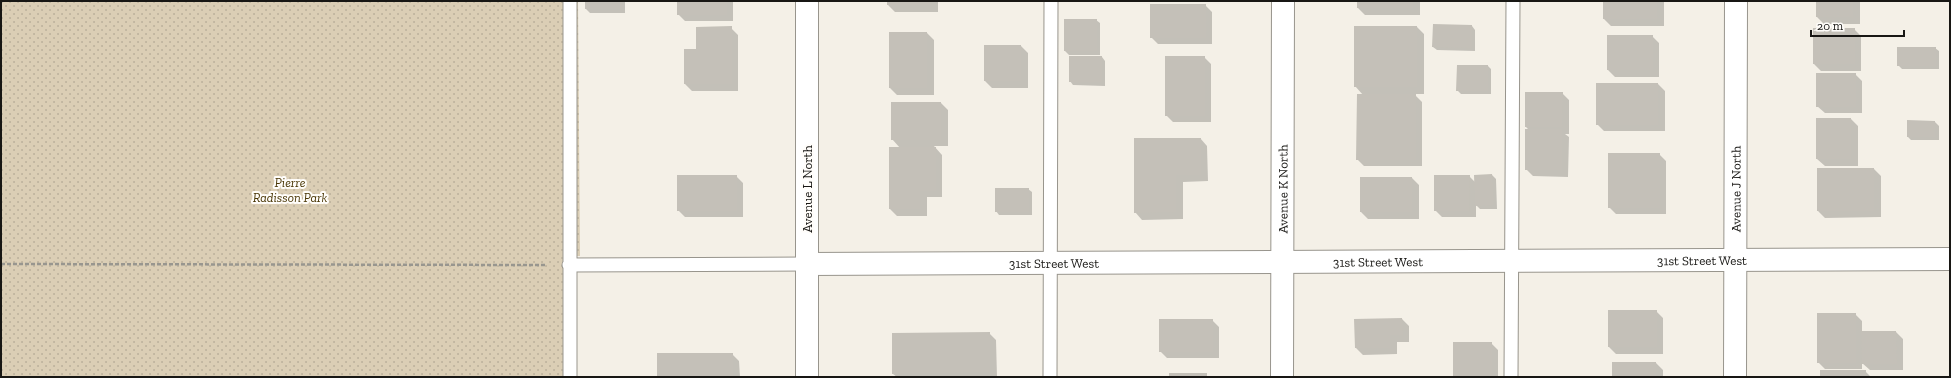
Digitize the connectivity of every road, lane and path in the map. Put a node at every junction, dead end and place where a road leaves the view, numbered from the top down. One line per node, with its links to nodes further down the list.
1 (570, 1): 14 (lane)
2 (807, 1): 12 (street, Avenue L North)
3 (1050, 1): 13 (lane)
4 (1283, 1): 10 (street, Avenue K North)
5 (1513, 1): 9 (lane)
6 (1736, 1): 8 (street, Avenue J North)
7 (1950, 259): 8 (street, 31st Street West)
8 (1735, 260): 9 (street, 31st Street West); 20 (street, Avenue J North)
9 (1512, 261): 10 (street, 31st Street West); 19 (lane)
10 (1282, 262): 13 (street, 31st Street West); 18 (street, Avenue K North)
11 (1, 264): 14 (path)
12 (806, 264): 13 (street, 31st Street West); 14 (lane); 16 (street, Avenue L North)
13 (1050, 264): 17 (lane)
14 (569, 265): 15 (lane)
15 (570, 377)
16 (807, 377)
17 (1050, 377)
18 (1282, 377)
19 (1511, 377)
20 (1735, 377)

